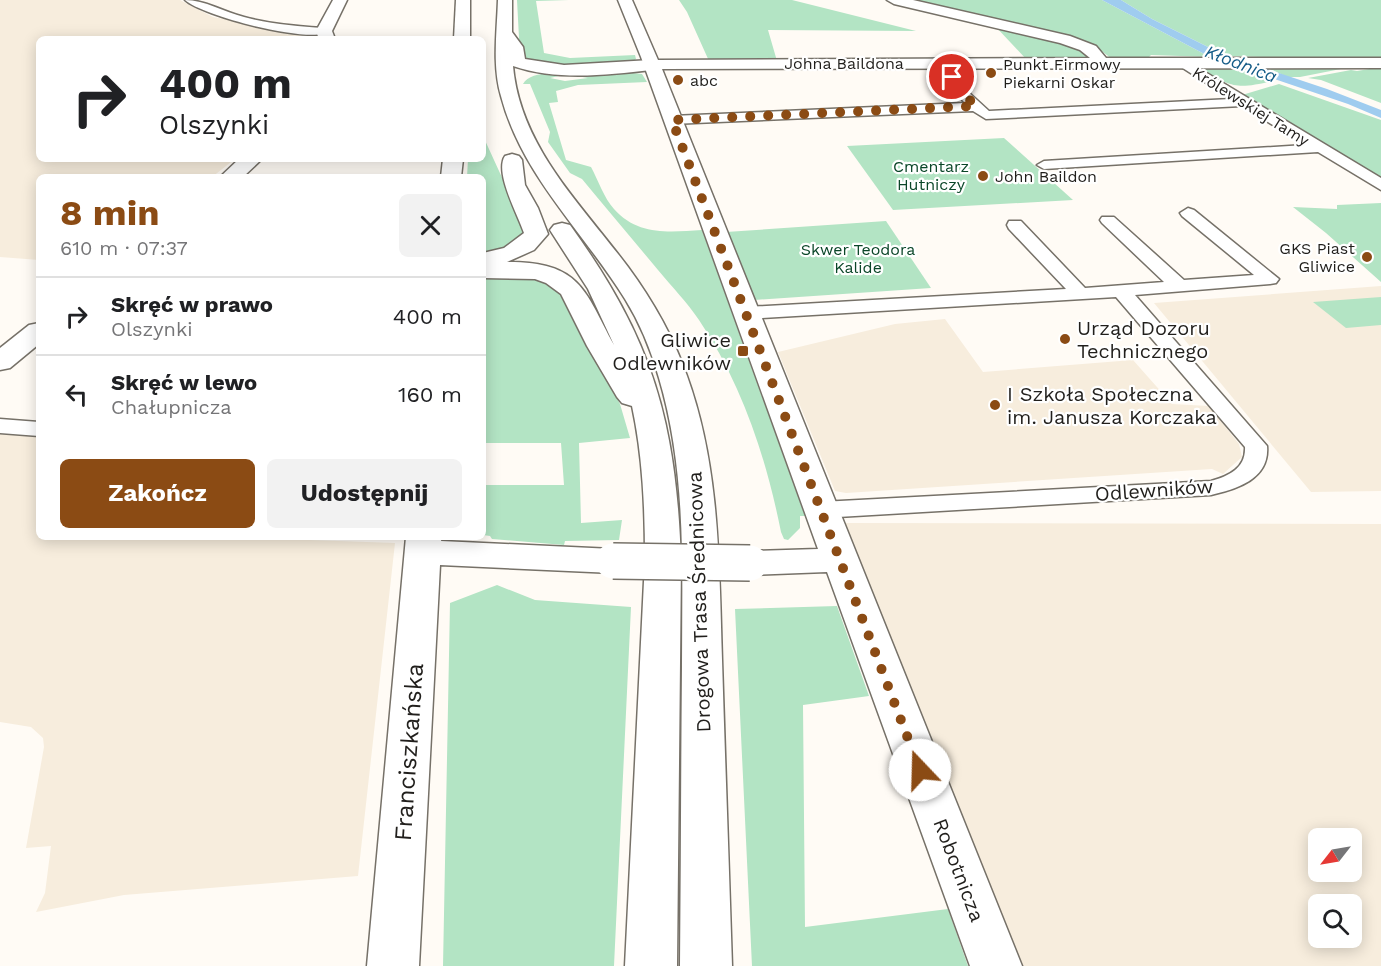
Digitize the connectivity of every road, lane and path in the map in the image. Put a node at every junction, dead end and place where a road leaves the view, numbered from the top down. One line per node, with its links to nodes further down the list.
1 (190, 0): 9 (street)
2 (340, 0): 9 (main road)
3 (463, 0): 10 (main road)
4 (505, 0): 8 (main road, Drogowa Trasa Średnicowa)
5 (625, 0): 15 (main road, Robotnicza)
6 (894, 0): 12 (main road)
7 (490, 13): 17 (main road)
8 (506, 34): 16 (main road); 20 (main road, Drogowa Trasa Średnicowa)
9 (326, 35)
10 (462, 36)
11 (945, 63): 12 (main road, Johna Baildona); 15 (main road, Johna Baildona); 19 (street)
12 (1101, 63): 13 (main road, Johna Baildona)
13 (1189, 63): 14 (main road, Johna Baildona); 18 (street, Królewskiej Tamy)
14 (1375, 64)
15 (651, 65): 16 (main road, Johna Baildona); 21 (main road, Robotnicza)
16 (560, 70): 20 (main road)
17 (490, 94)
18 (1245, 102): 19 (street); 22 (street, Królewskiej Tamy)
19 (976, 106): 21 (street)
20 (514, 113): 46 (main road, Drogowa Trasa Średnicowa)
21 (672, 120): 35 (main road, Robotnicza)
22 (1320, 148): 24 (street); 26 (street, Królewskiej Tamy)
23 (248, 162): 25 (main road)
24 (1044, 165)
25 (234, 174)
26 (1381, 185)
27 (1188, 213): 32 (street)
28 (1107, 220): 32 (street)
29 (1016, 225): 34 (street)
30 (486, 259): 40 (main road, Drogowa Trasa Średnicowa)
31 (486, 271): 40 (main road)
32 (1179, 286): 33 (street)
33 (1121, 291): 34 (street); 41 (street, Odlewników)
34 (1080, 293): 35 (street)
35 (747, 313): 41 (main road, Robotnicza)
36 (36, 333): 37 (main road)
37 (0, 363)
38 (0, 426): 39 (street)
39 (36, 429)
40 (653, 433): 45 (main road, Drogowa Trasa Średnicowa)
41 (821, 510): 43 (main road, Robotnicza)
42 (423, 545): 43 (main road, bridge); 44 (main road, Franciszkańska)
43 (840, 560): 47 (main road, Robotnicza)
44 (393, 966)
45 (651, 966)
46 (706, 966)
47 (996, 966)

